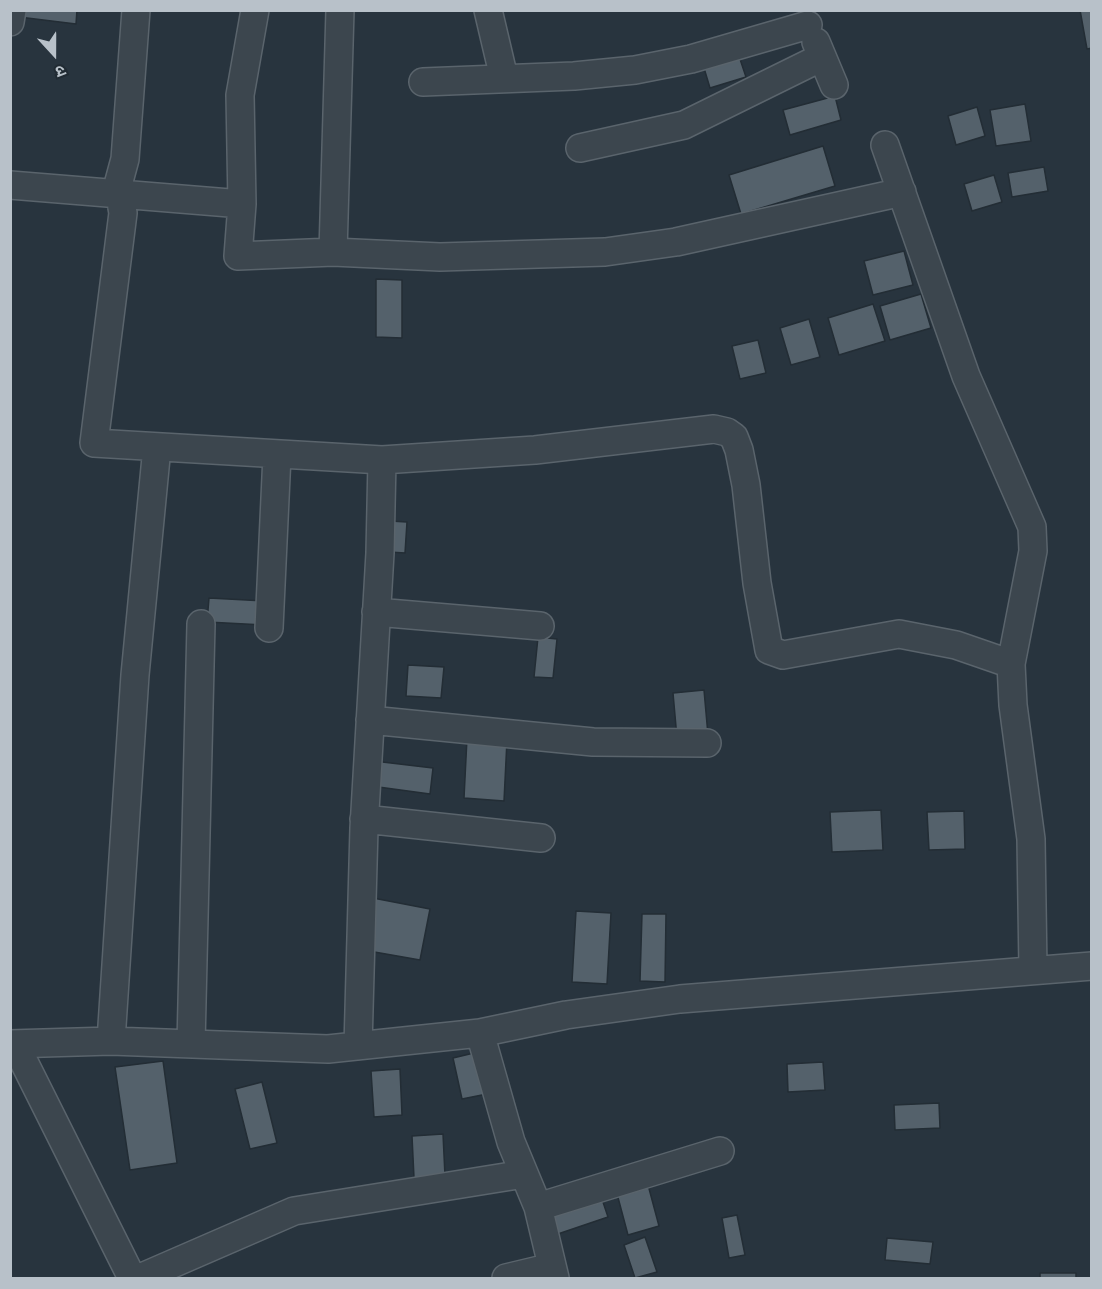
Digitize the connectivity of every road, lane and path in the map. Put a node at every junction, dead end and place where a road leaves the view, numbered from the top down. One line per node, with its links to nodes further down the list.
1 (12, 10): 7 (street)
2 (136, 10): 16 (street)
3 (255, 10): 17 (street)
4 (340, 10): 18 (street)
5 (488, 10): 9 (street)
6 (804, 18): 8 (street); 9 (street)
7 (10, 22)
8 (822, 57): 11 (street); 13 (street)
9 (504, 78): 10 (street)
10 (423, 82)
11 (834, 85)
12 (885, 144): 15 (street)
13 (580, 148)
14 (10, 185): 16 (street)
15 (902, 192): 18 (street); 26 (street)
16 (120, 195): 17 (street); 19 (street)
17 (242, 204): 18 (street)
18 (333, 252)
19 (157, 447): 20 (street); 34 (street)
20 (278, 455): 21 (street); 25 (street)
21 (382, 460): 22 (street); 26 (street)
22 (376, 612): 24 (street); 27 (street)
23 (201, 624): 36 (street)
24 (540, 626)
25 (268, 628)
26 (1011, 664): 32 (street)
27 (370, 720): 28 (street); 29 (street)
28 (707, 743)
29 (364, 819): 30 (street); 37 (street)
30 (541, 838)
31 (1092, 966): 32 (street)
32 (1033, 970): 33 (street)
33 (480, 1033): 37 (street); 39 (street)
34 (111, 1041): 35 (street); 36 (street)
35 (13, 1044): 42 (street)
36 (191, 1044): 37 (street)
37 (358, 1046)
38 (720, 1151): 40 (street)
39 (524, 1174): 40 (street); 43 (street)
40 (538, 1207): 41 (street)
41 (553, 1273): 44 (street)
42 (132, 1278)
43 (140, 1278)
44 (506, 1278)

